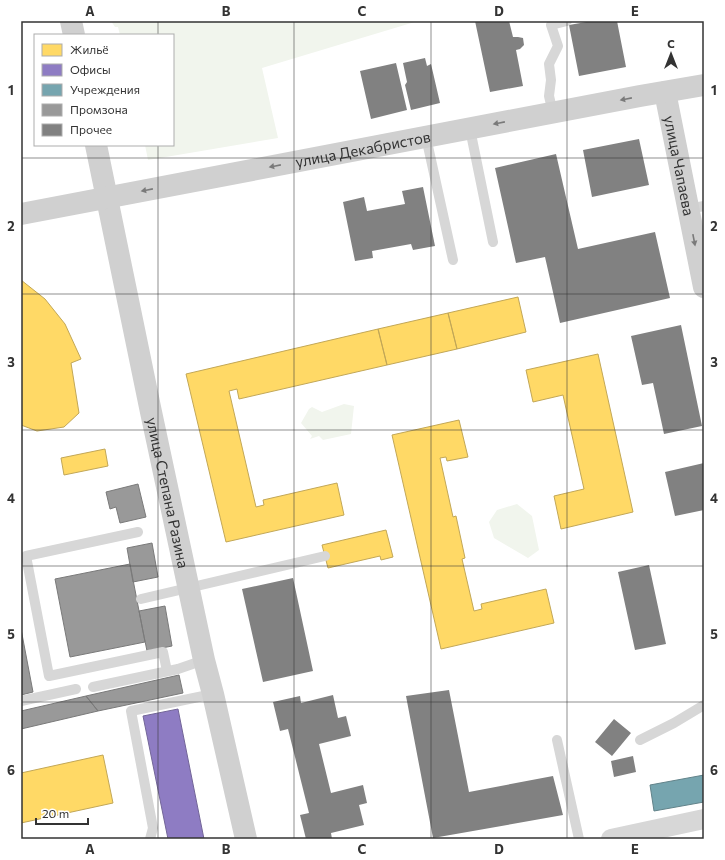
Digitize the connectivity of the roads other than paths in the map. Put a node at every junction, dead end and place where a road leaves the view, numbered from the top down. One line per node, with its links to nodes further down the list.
1 (71, 21): 3 (street)
2 (567, 21): 6 (lane)
3 (74, 34)
4 (704, 85): 5 (street, улица Декабристов)
5 (664, 92): 6 (street, улица Декабристов, one-way to 6); 11 (street, улица Чапаева)
6 (553, 113): 7 (street, улица Декабристов, one-way to 7)
7 (470, 129): 8 (street, улица Декабристов); 13 (lane)
8 (426, 137): 10 (street, улица Декабристов, one-way to 10); 14 (lane)
9 (96, 146): 10 (street, улица Степана Разина)
10 (107, 198): 12 (street, улица Декабристов); 18 (street, улица Степана Разина)
11 (696, 207): 15 (street, улица Чапаева, one-way to 15)
12 (21, 214)
13 (493, 242)
14 (453, 260)
15 (704, 287)
16 (138, 532): 21 (lane)
17 (325, 556): 18 (lane)
18 (189, 588): 19 (lane); 20 (street, улица Степана Разина)
19 (141, 599)
20 (204, 660): 21 (lane); 24 (street, улица Степана Разина)
21 (167, 671): 22 (lane)
22 (93, 687)
23 (76, 689): 25 (lane)
24 (213, 694): 30 (lane); 31 (street, улица Степана Разина)
25 (21, 701)
26 (704, 705): 28 (lane)
27 (557, 740): 32 (lane)
28 (640, 740)
29 (704, 819): 33 (street)
30 (150, 839)
31 (246, 839)
32 (579, 839)
33 (611, 839)

